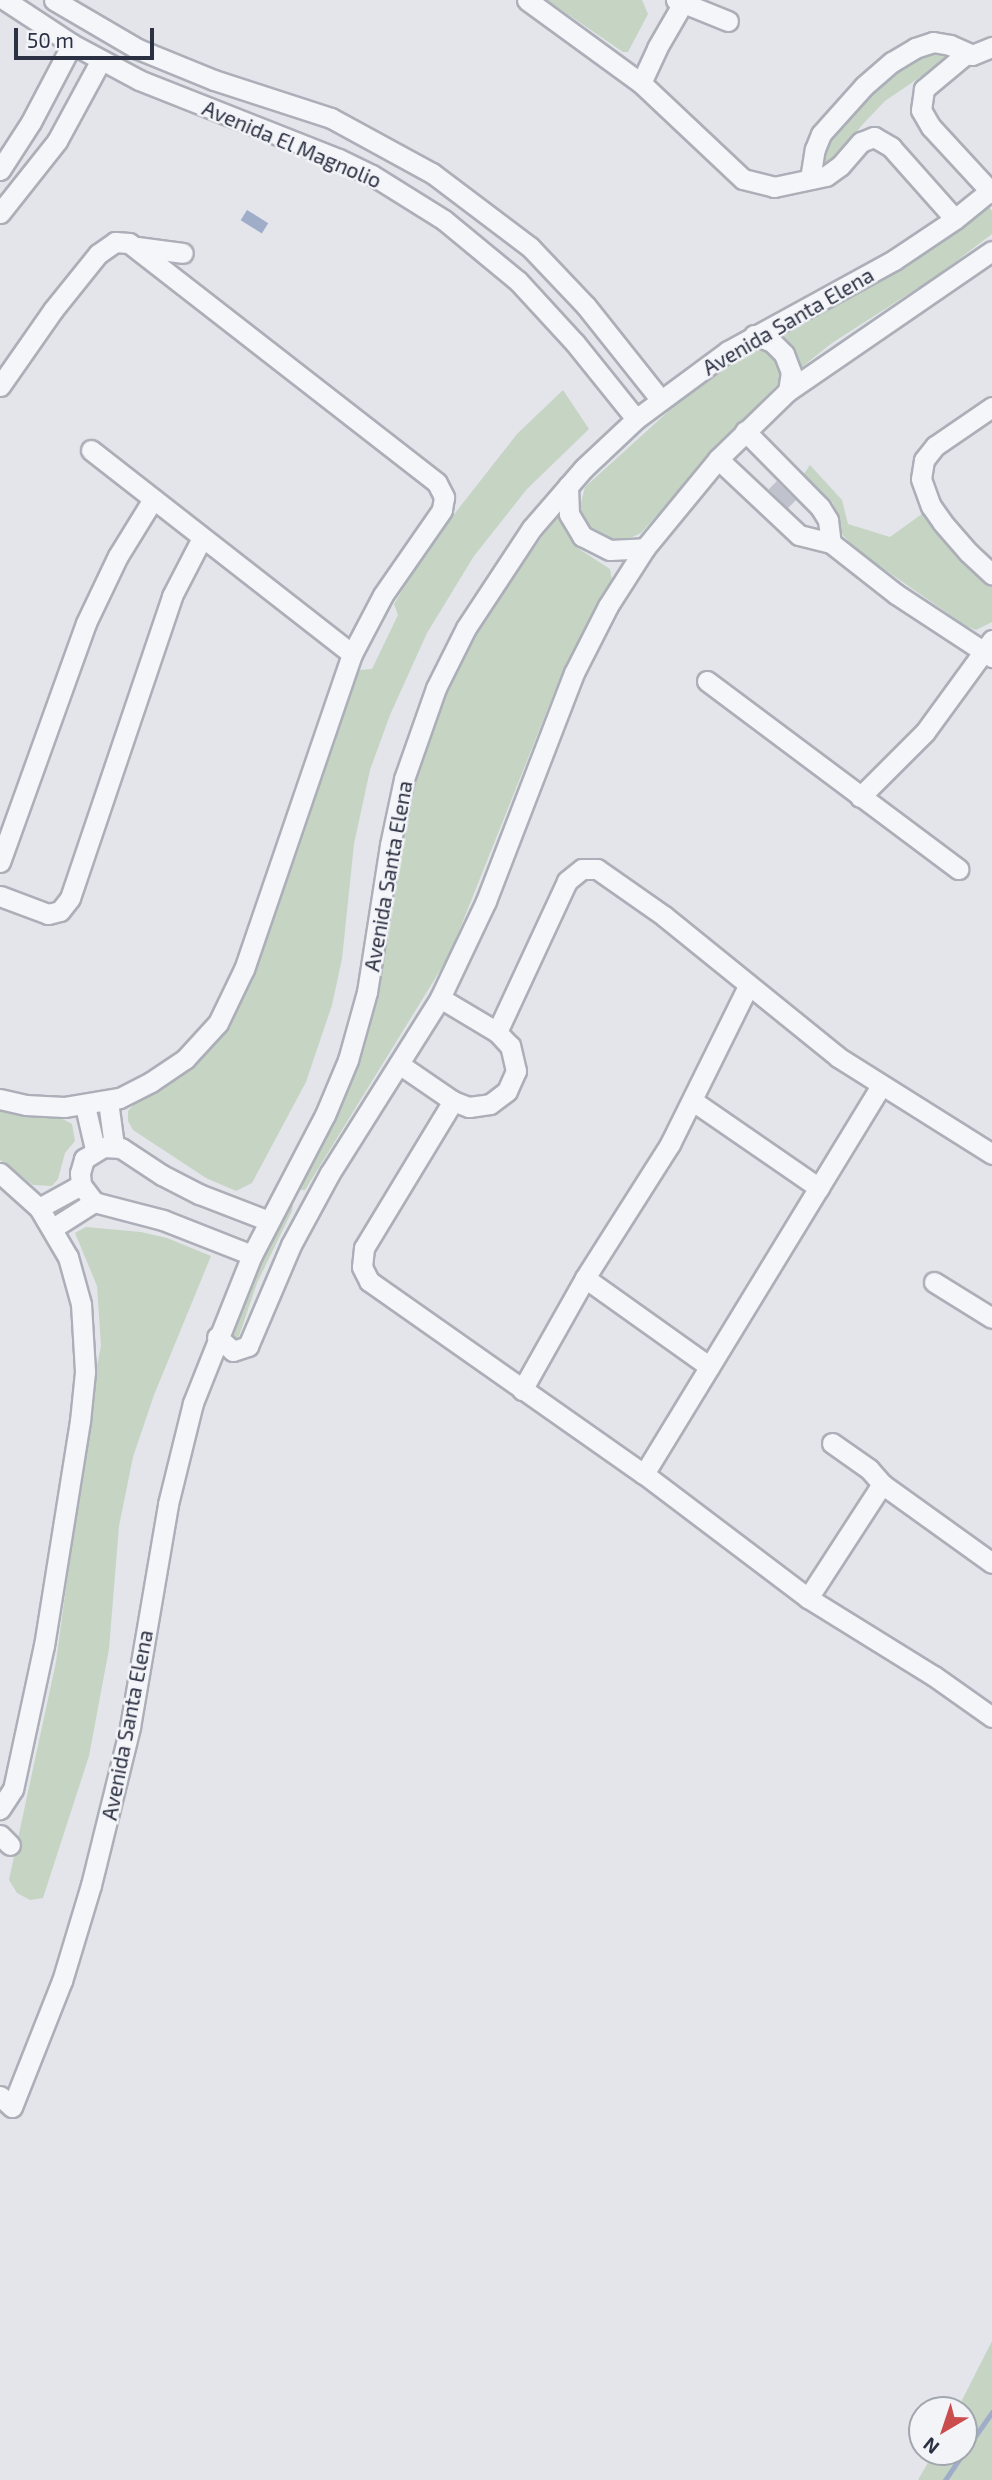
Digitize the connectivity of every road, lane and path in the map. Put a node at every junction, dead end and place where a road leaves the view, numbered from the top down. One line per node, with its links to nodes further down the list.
1 (5, 0): 6 (street, Avenida El Magnolio)
2 (54, 0): 11 (street, Avenida El Magnolio)
3 (527, 0): 10 (street)
4 (680, 2): 5 (street); 10 (street)
5 (729, 21)
6 (72, 44): 9 (street, Avenida El Magnolio); 15 (street)
7 (992, 47): 8 (street)
8 (966, 54): 16 (street); 17 (street)
9 (101, 60): 13 (street, Avenida El Magnolio); 18 (street)
10 (641, 83): 16 (street)
11 (280, 100): 12 (street, Avenida El Magnolio); 13 (street)
12 (311, 110): 14 (street); 26 (street, Avenida El Magnolio)
13 (269, 132): 14 (street, Avenida El Magnolio)
14 (297, 142): 28 (street, Avenida El Magnolio)
15 (0, 170)
16 (810, 179): 19 (street)
17 (992, 191): 19 (street, Avenida Santa Elena)
18 (0, 213)
19 (956, 219): 23 (street, Avenida Santa Elena)
20 (136, 247): 22 (street); 24 (street); 39 (street)
21 (992, 251): 25 (street)
22 (183, 253)
23 (754, 335): 25 (street); 26 (street, Avenida Santa Elena)
24 (0, 386)
25 (788, 391): 29 (street)
26 (660, 399): 28 (street, Avenida Santa Elena)
27 (992, 407): 37 (street)
28 (636, 419): 32 (street, Avenida Santa Elena)
29 (745, 430): 31 (street); 35 (street)
30 (91, 450): 33 (street)
31 (718, 459): 35 (street); 36 (street)
32 (568, 486): 36 (street); 62 (street, Avenida Santa Elena)
33 (153, 499): 34 (street); 42 (street)
34 (202, 538): 39 (street); 44 (street)
35 (831, 542): 38 (street)
36 (645, 548): 46 (street)
37 (992, 574)
38 (989, 650): 41 (street)
39 (352, 654): 51 (street)
40 (707, 681): 41 (street)
41 (860, 797): 43 (street)
42 (0, 862)
43 (958, 869)
44 (0, 896)
45 (748, 986): 47 (street); 49 (street); 53 (street)
46 (440, 998): 47 (street); 48 (street)
47 (497, 1032): 52 (street)
48 (399, 1064): 52 (street); 68 (street)
49 (881, 1086): 56 (street); 59 (street)
50 (0, 1099): 54 (street)
51 (108, 1101): 54 (street); 55 (street)
52 (453, 1101): 70 (street)
53 (694, 1101): 59 (street); 65 (street)
54 (85, 1106): 55 (street)
55 (105, 1148): 58 (street); 62 (street)
56 (992, 1154)
57 (0, 1173): 61 (street)
58 (81, 1185): 60 (street); 61 (street)
59 (819, 1188): 69 (street)
60 (94, 1202): 63 (street); 64 (street)
61 (39, 1208): 63 (street)
62 (269, 1221): 64 (street, Avenida Santa Elena)
63 (53, 1228): 77 (street)
64 (252, 1255): 68 (street, Avenida Santa Elena)
65 (585, 1278): 69 (street); 70 (street)
66 (934, 1282): 67 (street)
67 (989, 1308)
68 (217, 1337): 78 (street, Avenida Santa Elena)
69 (710, 1367): 72 (street)
70 (522, 1390): 72 (street)
71 (832, 1443): 73 (street)
72 (644, 1474): 75 (street)
73 (882, 1484): 74 (street); 75 (street)
74 (992, 1563)
75 (808, 1598): 76 (street)
76 (992, 1717)
77 (0, 1809)
78 (6, 2101)

